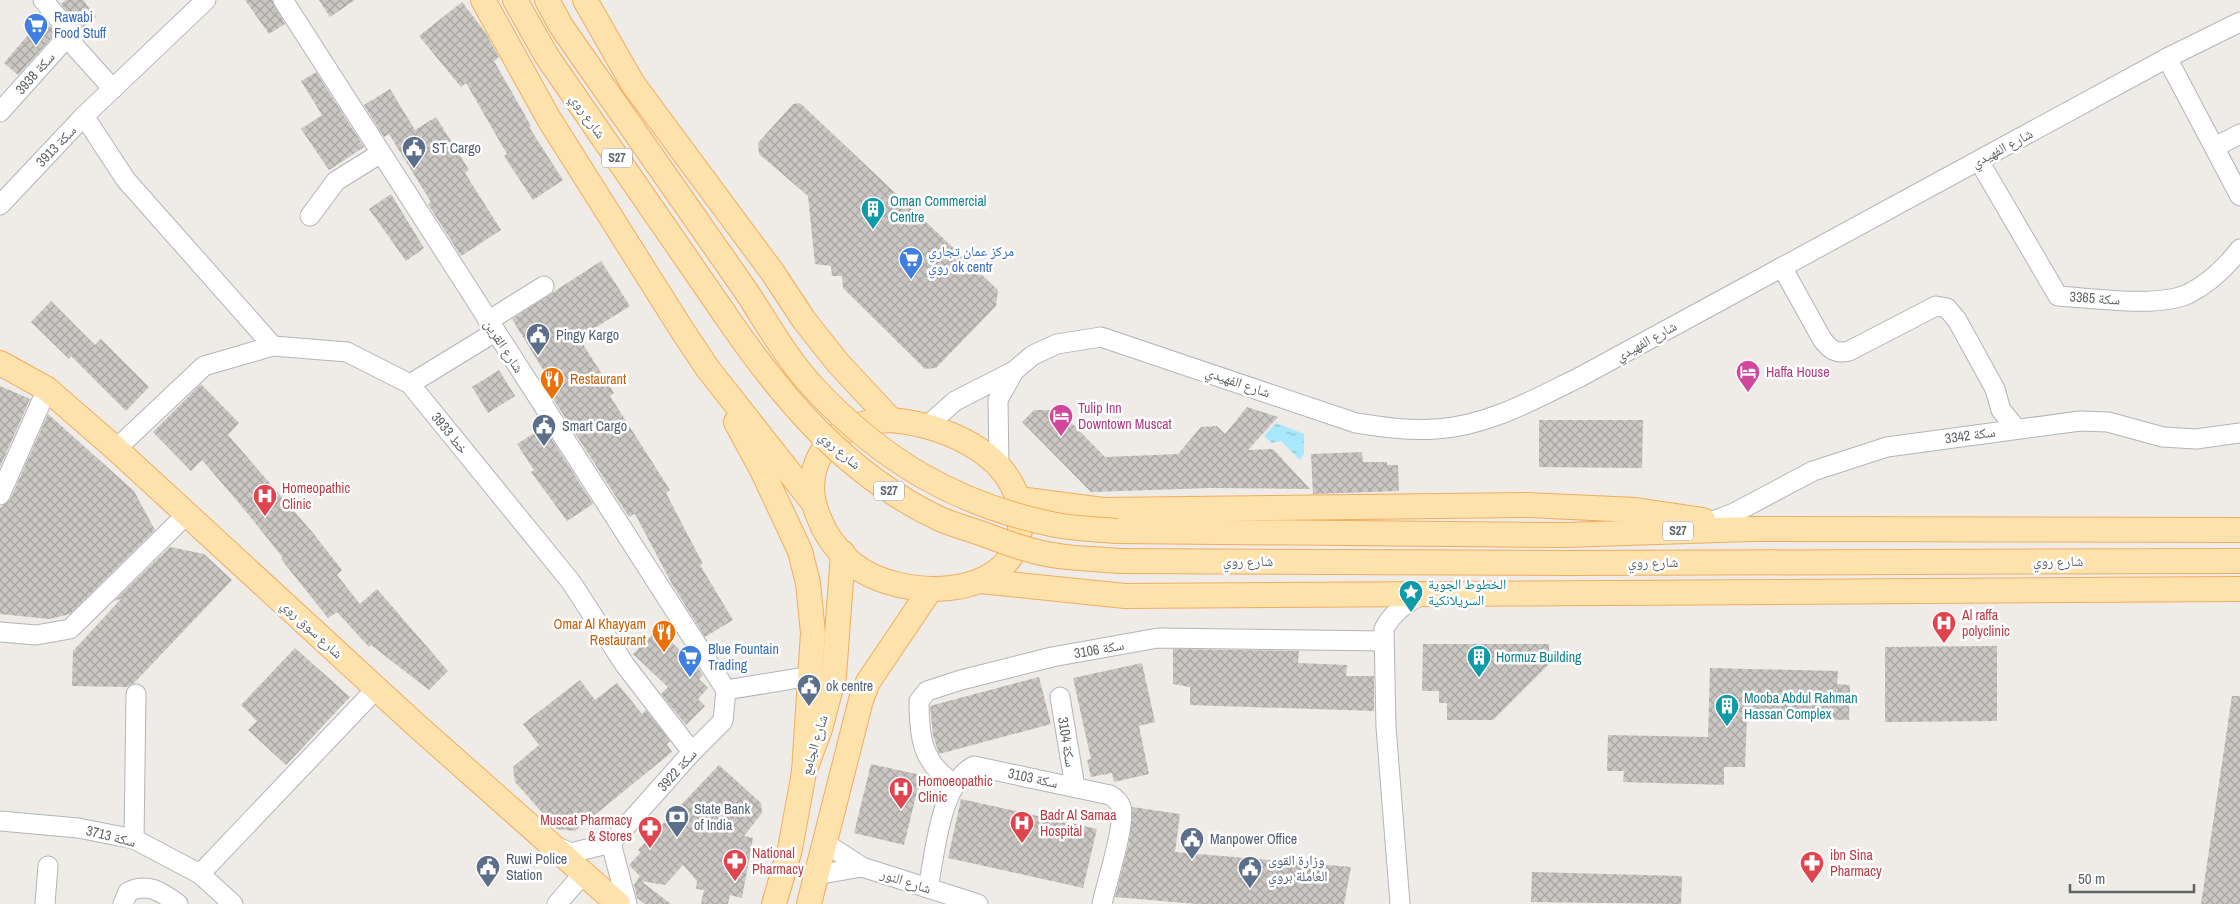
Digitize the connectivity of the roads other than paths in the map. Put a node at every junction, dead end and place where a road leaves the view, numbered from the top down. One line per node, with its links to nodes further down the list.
1 (43, 0): 11 (street)
2 (206, 0): 14 (street, سكة 3913)
3 (283, 0): 20 (street, شارع القرين)
4 (483, 0): 17 (main road)
5 (498, 0): 17 (main road)
6 (515, 0): 51 (main road, شارع روي / S27, bridge)
7 (547, 0): 48 (main road, شارع روي / S27, bridge)
8 (568, 0): 13 (main road)
9 (585, 0): 13 (main road)
10 (2240, 22): 12 (street, شارع الفهيدي)
11 (70, 34): 14 (street); 15 (street, سكة 3938)
12 (2167, 58): 19 (street); 21 (street, شارع الفهيدي)
13 (633, 84): 36 (main road)
14 (113, 89): 16 (street, سكة 3913)
15 (0, 112)
16 (84, 116): 23 (street, سكة 3913); 29 (street)
17 (550, 119): 31 (main road)
18 (2240, 134): 19 (street)
19 (2215, 147): 22 (street)
20 (381, 153): 24 (street); 28 (street, شارع القرين)
21 (1979, 161): 25 (street, سكة 3365); 26 (street, شارع الفهيدي)
22 (2240, 196)
23 (0, 205)
24 (310, 216)
25 (2240, 249)
26 (1782, 267): 32 (street, شارع الفهيدي); 35 (street)
27 (544, 286): 28 (street)
28 (491, 327): 33 (street); 64 (street, شارع القرين)
29 (273, 346): 33 (street, 3933 خط); 41 (street, 3933 خط)
30 (0, 363): 34 (main road, شارع سوق روي)
31 (708, 369): 45 (main road); 62 (main road)
32 (1014, 371): 37 (street, شارع الفهيدي); 42 (street, شارع الفهيدي)
33 (410, 384): 67 (street, 3933 خط)
34 (47, 390): 41 (main road, شارع سوق روي); 43 (street)
35 (2001, 410): 38 (street); 39 (street)
36 (891, 420): 37 (main road); 45 (main road)
37 (928, 426): 42 (main road)
38 (2016, 428): 39 (street, سكة 3342); 40 (street, سكة 3342)
39 (1991, 432): 47 (street, سكة 3342)
40 (2240, 433)
41 (116, 449): 46 (main road, شارع سوق روي)
42 (999, 466): 44 (main road)
43 (0, 495)
44 (1019, 499): 47 (main road); 54 (main road)
45 (812, 501): 50 (main road)
46 (188, 513): 60 (street); 63 (main road, شارع سوق روي)
47 (1713, 521): 48 (main road)
48 (1751, 528): 49 (main road, شارع روي / S27)
49 (2240, 530)
50 (842, 553): 56 (main road); 68 (main road, شارع الجامع)
51 (1754, 561): 52 (main road, شارع روي / S27); 59 (main road)
52 (2118, 561): 53 (main road, شارع روي / S27); 57 (main road)
53 (2240, 561)
54 (980, 582): 56 (main road); 58 (main road)
55 (2240, 589): 57 (main road)
56 (930, 590): 75 (main road)
57 (2164, 590): 59 (main road)
58 (1423, 594): 59 (main road); 61 (street)
59 (1508, 594)
60 (0, 632)
61 (1384, 641): 69 (street, سكة 3106); 93 (street)
62 (811, 676): 64 (street); 68 (main road)
63 (376, 689): 73 (main road, شارع سوق روي); 78 (street)
64 (726, 690): 67 (street, سكة 3922)
65 (136, 694): 72 (street)
66 (1060, 697): 70 (street, سكة 3104)
67 (692, 752): 74 (street, سكة 3922)
68 (804, 772): 89 (main road, شارع الجامع)
69 (955, 784): 70 (street, سكة 3103); 81 (street, سكة 3103)
70 (1075, 787): 92 (street, سكة 3103)
71 (0, 821): 72 (street, سكة 3713)
72 (134, 839): 78 (street, سكة 3713)
73 (545, 842): 74 (street); 79 (main road, شارع سوق روي)
74 (611, 843): 88 (street)
75 (825, 843): 77 (street, شارع النور); 80 (main road)
76 (48, 866): 82 (street)
77 (862, 867): 80 (street, شارع النور); 81 (street, شارع النور)
78 (200, 874): 85 (street, سكة 3713)
79 (582, 875): 86 (street); 87 (main road, شارع سوق روي)
80 (816, 875): 90 (main road)
81 (928, 888): 91 (street, شارع النور)
82 (45, 904)
83 (123, 904): 84 (street)
84 (178, 904)
85 (233, 904)
86 (556, 904)
87 (618, 904)
88 (627, 904)
89 (774, 904)
90 (808, 904)
91 (978, 904)
92 (1102, 904)
93 (1400, 904)

